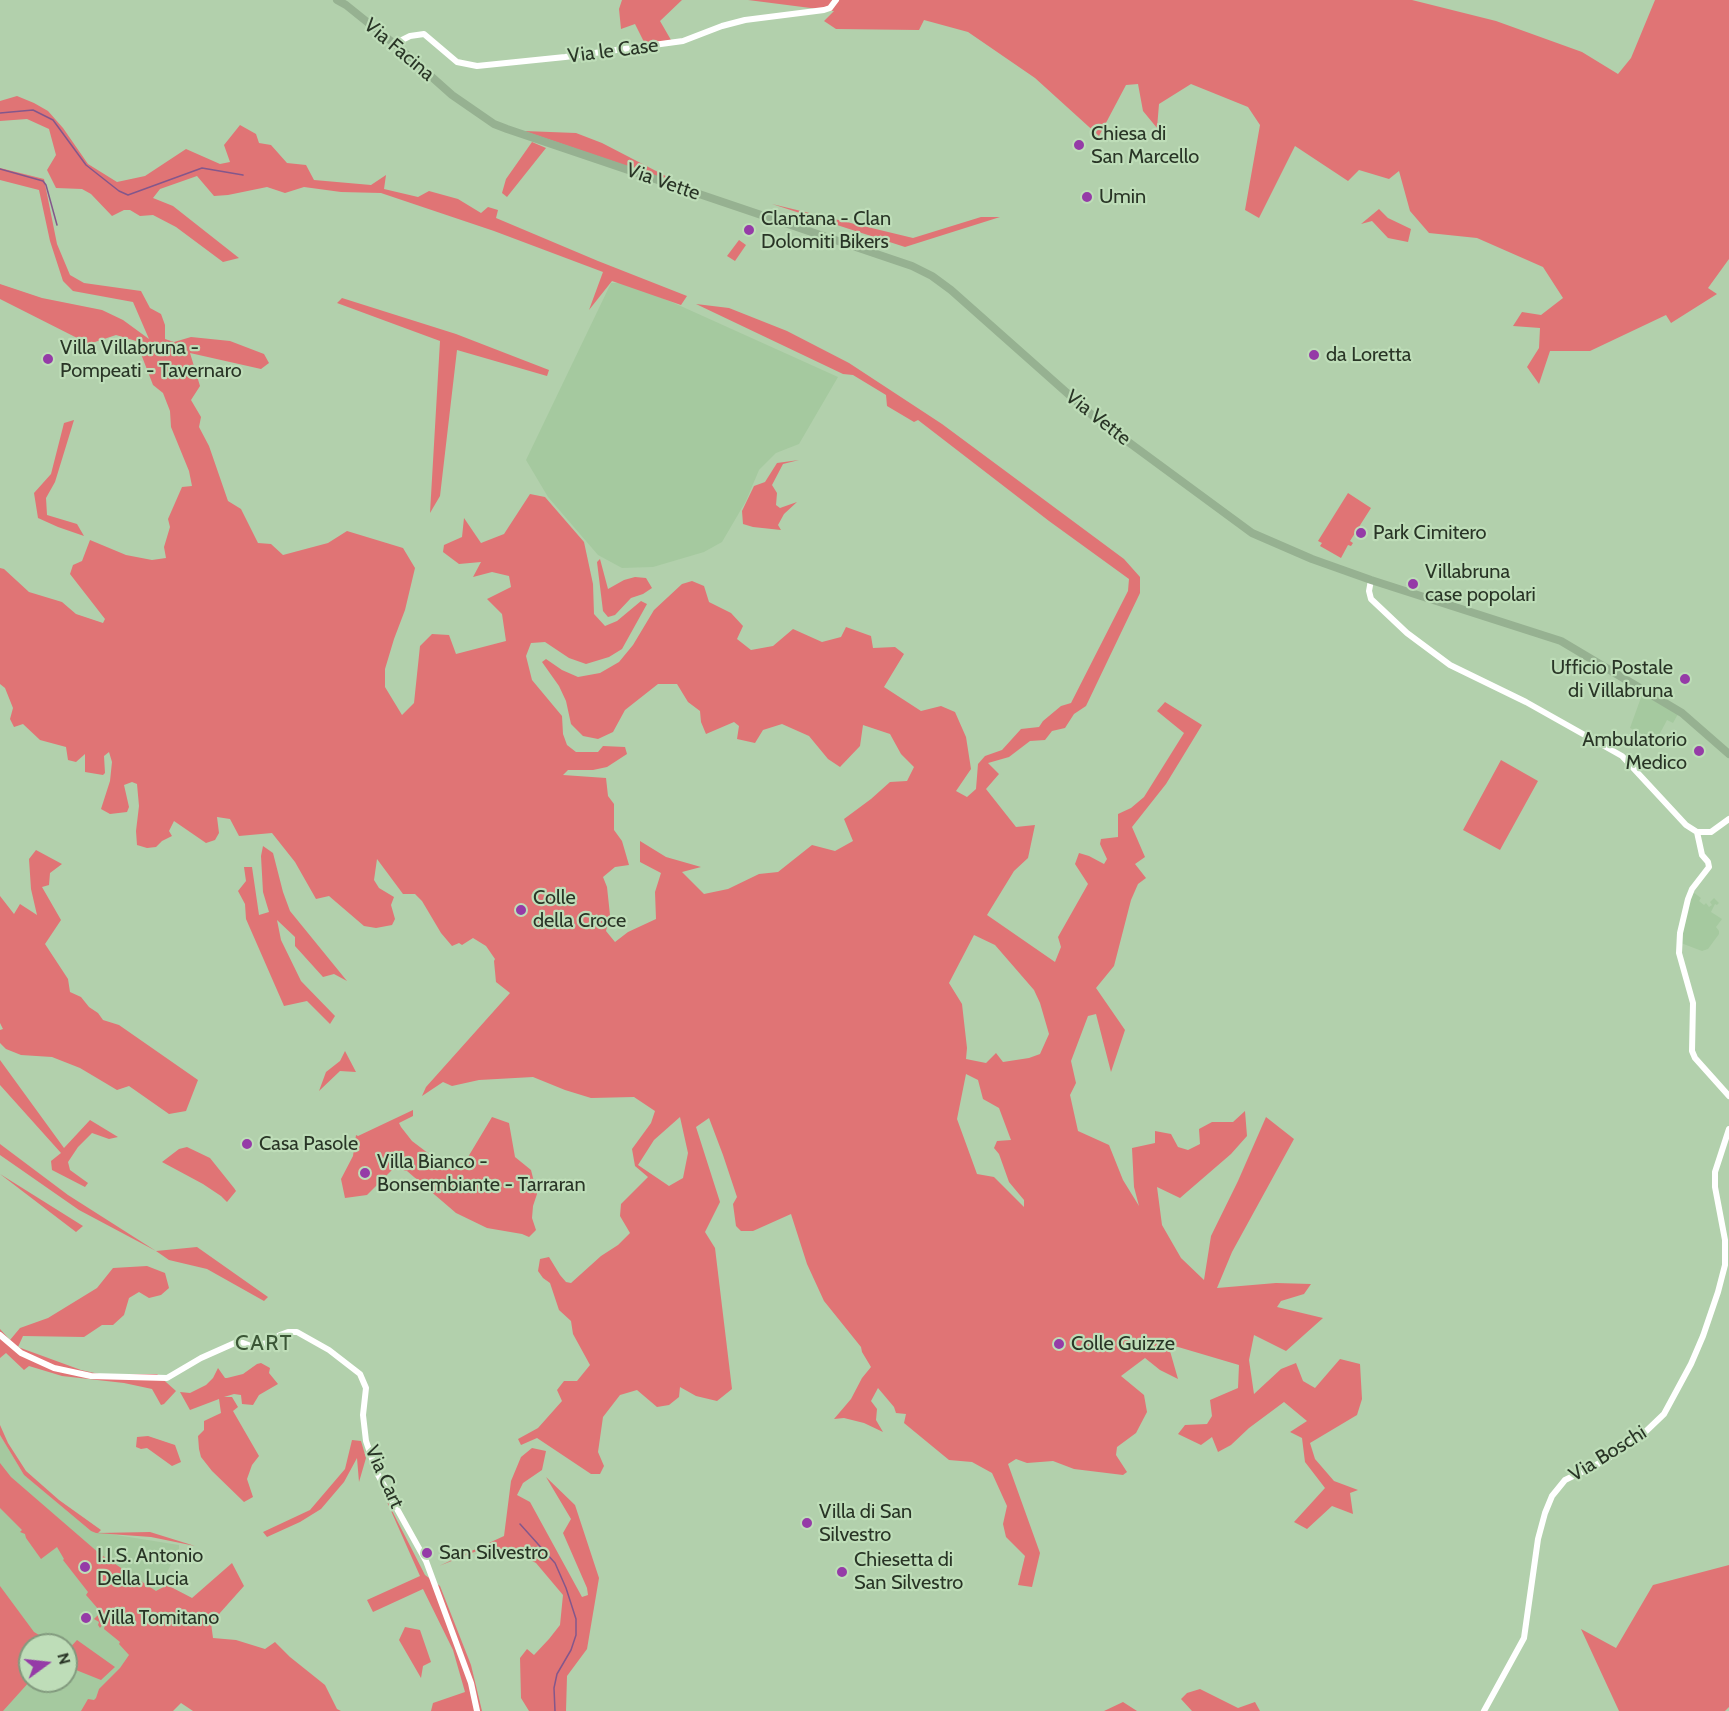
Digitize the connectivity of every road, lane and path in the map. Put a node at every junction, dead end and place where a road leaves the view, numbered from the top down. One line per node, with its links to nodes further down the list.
1 (337, 0): 3 (main road, Via Facina)
2 (836, 0): 3 (street, Via le Case)
3 (394, 44): 4 (main road, Via Facina)
4 (461, 102): 5 (main road, Via Vette)
5 (1371, 580): 6 (main road, Via Vette); 8 (street)
6 (1729, 754)
7 (1729, 819): 8 (street)
8 (1697, 832): 9 (street)
9 (1729, 1096)
10 (1729, 1129): 13 (street, Via Boschi)
11 (0, 1335): 12 (street, Via Cart)
12 (477, 1711)
13 (1484, 1711)

